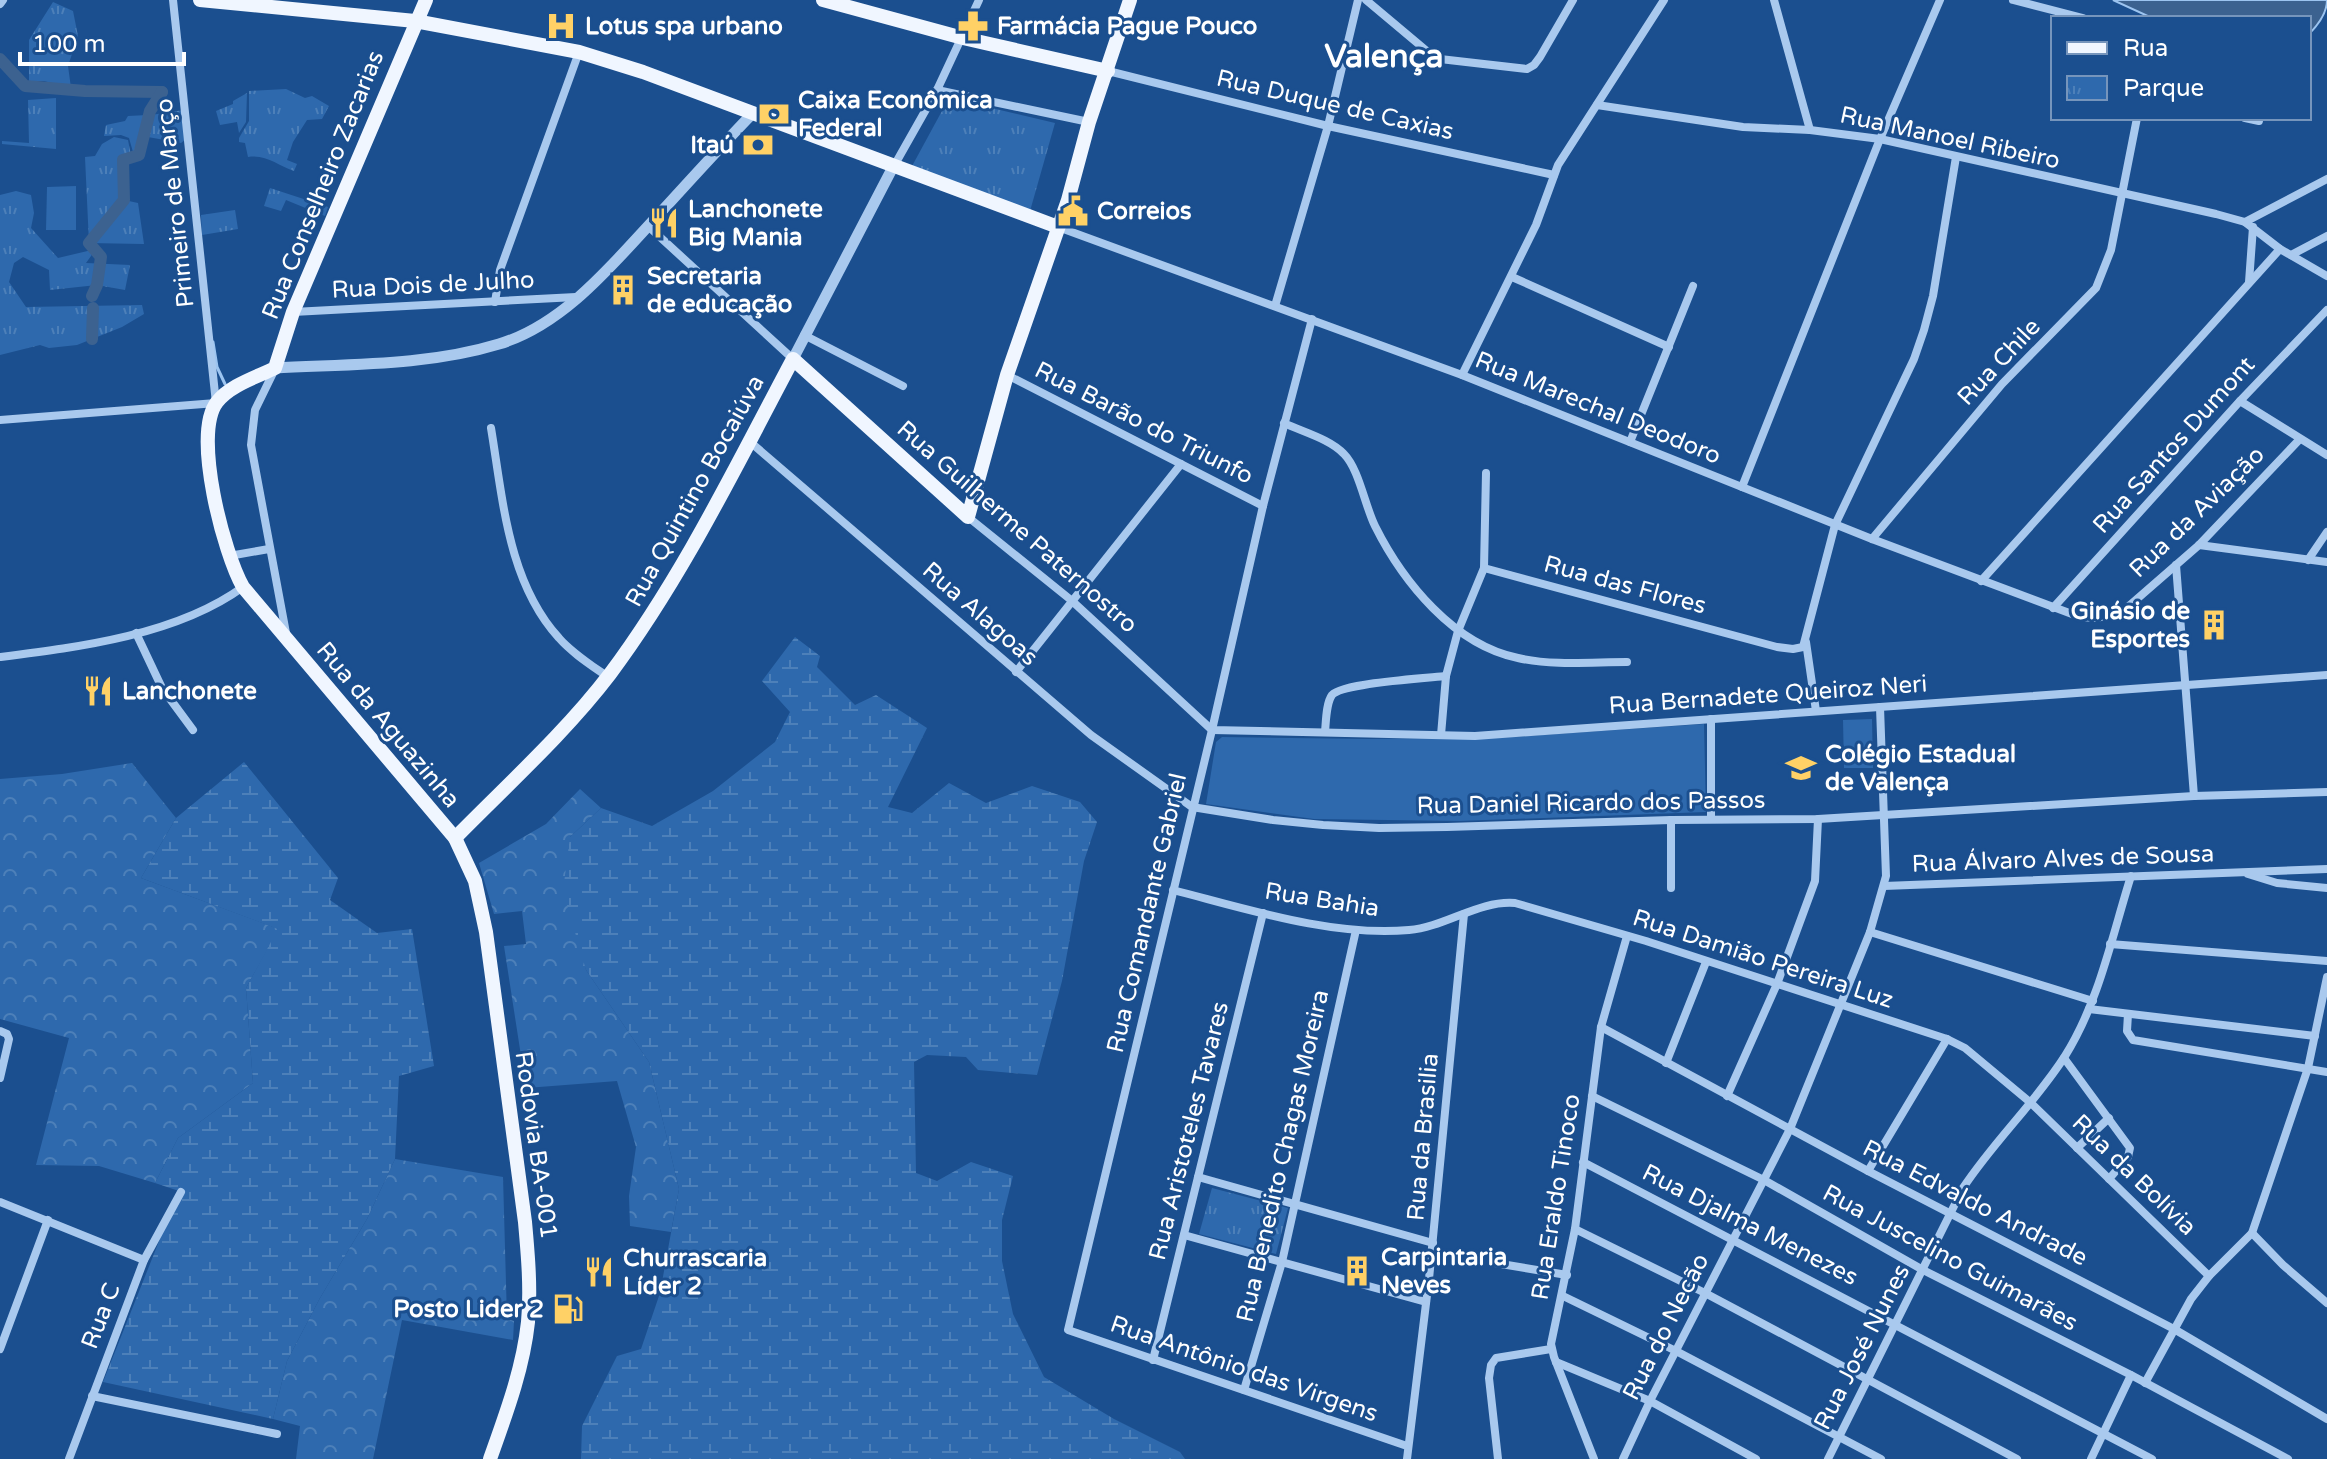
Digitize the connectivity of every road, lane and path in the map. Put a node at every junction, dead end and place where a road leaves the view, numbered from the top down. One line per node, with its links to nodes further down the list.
1 (173, 0): 58 (street, Primeiro de Março)
2 (200, 0): 15 (main road)
3 (426, 0): 15 (main road, Rua Conselheiro Zacarias)
4 (823, 0): 16 (main road)
5 (979, 0): 16 (street)
6 (1130, 0): 18 (main road)
7 (1358, 0): 26 (street)
8 (1366, 0): 9 (street)
9 (1573, 0)
10 (1664, 0): 20 (street)
11 (1774, 0): 27 (street)
12 (1940, 0): 28 (street)
13 (2013, 0): 14 (street)
14 (2075, 16)
15 (415, 21): 17 (main road); 48 (main road, Rua Conselheiro Zacarias)
16 (963, 38): 18 (main road); 19 (street)
17 (579, 52): 21 (main road); 45 (street)
18 (1108, 71): 25 (main road); 26 (street, Rua Duque de Caxias)
19 (937, 90): 25 (street); 30 (street)
20 (1597, 105): 27 (street, Rua Manoel Ribeiro); 31 (street)
21 (753, 113): 30 (main road); 35 (street)
22 (2137, 120): 33 (street, Rua Chile)
23 (2254, 120): 24 (street)
24 (2259, 121)
25 (1089, 122): 36 (main road)
26 (1328, 126): 31 (street, Rua Duque de Caxias); 46 (street)
27 (1810, 130): 28 (street, Rua Manoel Ribeiro)
28 (1880, 139): 29 (street, Rua Manoel Ribeiro); 68 (street)
29 (1956, 157): 33 (street, Rua Manoel Ribeiro); 71 (street)
30 (893, 167): 36 (main road); 50 (street, Rua Quintino Bocaiúva)
31 (1554, 175): 41 (street)
32 (2327, 179): 34 (street)
33 (2122, 195): 34 (street, Rua Manoel Ribeiro); 73 (street, Rua Chile)
34 (2249, 224): 38 (street); 42 (street)
35 (648, 226): 44 (street); 52 (street)
36 (1058, 227): 46 (street, Rua Marechal Deodoro); 54 (main road)
37 (2327, 236): 39 (street)
38 (2280, 249): 39 (street); 42 (street)
39 (2291, 255): 40 (street)
40 (2327, 276)
41 (1512, 277): 51 (street); 55 (street)
42 (2249, 283): 81 (street)
43 (1693, 286): 51 (street)
44 (576, 297): 45 (street, Rua Dois de Julho); 53 (street)
45 (495, 302): 48 (street, Rua Dois de Julho)
46 (1275, 306): 49 (street, Rua Marechal Deodoro)
47 (2327, 310): 57 (street, Rua Santos Dumont)
48 (293, 312): 53 (main road, Rua Conselheiro Zacarias)
49 (1312, 319): 55 (street, Rua Marechal Deodoro); 60 (street, Rua Comandante Gabriel)
50 (804, 335): 52 (street, Rua Quintino Bocaiúva); 56 (street)
51 (1669, 347): 64 (street)
52 (793, 359): 63 (main road, Rua Quintino Bocaiúva); 70 (main road, Rua Guilherme Paternostro)
53 (275, 368): 58 (main road); 75 (street)
54 (1007, 375): 66 (street, Rua Barão do Triunfo); 70 (main road)
55 (1462, 375): 64 (street, Rua Marechal Deodoro)
56 (903, 386)
57 (2240, 401): 62 (street); 84 (street, Rua Santos Dumont)
58 (216, 403): 59 (street); 76 (main road, Rua da Aguazinha)
59 (0, 420)
60 (1284, 423): 69 (street, Rua Comandante Gabriel); 86 (street)
61 (491, 428): 95 (street)
62 (2299, 440): 65 (street); 74 (street, Rua da Aviação)
63 (749, 441): 92 (street, Rua Alagoas); 95 (main road, Rua Quintino Bocaiúva)
64 (1630, 442): 68 (street, Rua Marechal Deodoro)
65 (2327, 455)
66 (1181, 464): 69 (street, Rua Barão do Triunfo); 83 (street)
67 (1486, 473): 80 (street)
68 (1742, 487): 71 (street, Rua Marechal Deodoro)
69 (1263, 506): 101 (street, Rua Comandante Gabriel)
70 (968, 517): 83 (street, Rua Guilherme Paternostro)
71 (1835, 525): 73 (street, Rua Marechal Deodoro); 88 (street)
72 (2327, 532): 77 (street)
73 (1872, 539): 81 (street, Rua Marechal Deodoro)
74 (2199, 545): 77 (street); 79 (street, Rua da Aviação)
75 (269, 549): 76 (street); 89 (street)
76 (229, 556): 82 (main road, Rua da Aguazinha)
77 (2308, 560): 78 (street)
78 (2327, 562)
79 (2176, 565): 85 (street, Rua da Aviação); 96 (street)
80 (1484, 568): 86 (street); 88 (street, Rua das Flores)
81 (1981, 581): 84 (street, Rua Marechal Deodoro)
82 (243, 587): 87 (street); 89 (main road, Rua da Aguazinha)
83 (1071, 600): 92 (street); 101 (street, Rua Guilherme Paternostro)
84 (2053, 608): 85 (street, Rua Marechal Deodoro)
85 (2122, 612)
86 (1458, 631): 91 (street); 94 (street)
87 (136, 633): 90 (street); 100 (street)
88 (1806, 641): 98 (street)
89 (288, 642): 111 (main road, Rua da Aguazinha)
90 (0, 657)
91 (1627, 662)
92 (1016, 672): 106 (street, Rua Alagoas)
93 (2327, 675): 96 (street, Rua Bernadete Queiroz Neri)
94 (1446, 676): 102 (street); 103 (street)
95 (608, 677): 111 (main road, Rua Quintino Bocaiúva)
96 (2187, 685): 97 (street, Rua Bernadete Queiroz Neri); 105 (street)
97 (1880, 707): 98 (street, Rua Bernadete Queiroz Neri); 107 (street, Rua do Necão)
98 (1816, 711): 99 (street, Rua Bernadete Queiroz Neri)
99 (1711, 719): 103 (street, Rua Bernadete Queiroz Neri); 108 (street)
100 (193, 730)
101 (1212, 730): 102 (street, Rua Bernadete Queiroz Neri); 106 (street, Rua Comandante Gabriel)
102 (1325, 732): 103 (street, Rua Bernadete Queiroz Neri)
103 (1441, 735)
104 (2327, 792): 105 (street, Rua Daniel Ricardo dos Passos)
105 (2194, 796): 107 (street, Rua Daniel Ricardo dos Passos)
106 (1192, 807): 110 (street, Rua Daniel Ricardo dos Passos); 118 (street, Rua Comandante Gabriel)
107 (1883, 814): 109 (street, Rua Daniel Ricardo dos Passos); 115 (street, Rua do Necão)
108 (1711, 819): 109 (street, Rua Daniel Ricardo dos Passos); 110 (street, Rua Daniel Ricardo dos Passos)
109 (1818, 819): 128 (street)
110 (1671, 820): 116 (street)
111 (455, 838): 192 (main road, Rodovia BA-001)
112 (2327, 869): 113 (street, Rua Álvaro Alves de Sousa)
113 (2243, 872): 114 (street, Rua Álvaro Alves de Sousa); 117 (street, Rua Álvaro Alves de Sousa)
114 (2131, 876): 115 (street, Rua Álvaro Alves de Sousa); 124 (street, Rua José Nunes)
115 (1884, 886): 122 (street, Rua do Necão)
116 (1671, 888)
117 (2327, 888)
118 (1173, 890): 119 (street, Rua Bahia); 174 (street, Rua Comandante Gabriel)
119 (1263, 913): 121 (street, Rua Bahia); 149 (street, Rua Aristoteles Tavares)
120 (1464, 914): 121 (street, Rua Bahia); 123 (street, Rua Damião Pereira Luz); 161 (street, Rua da Brasilia)
121 (1356, 930): 154 (street, Rua Benedito Chagas Moreira)
122 (1870, 932): 129 (street, Rua do Necão); 130 (street)
123 (1627, 936): 126 (street, Rua Damião Pereira Luz); 132 (street, Rua Eraldo Tinoco)
124 (2110, 944): 125 (street); 130 (street, Rua José Nunes)
125 (2327, 961)
126 (1706, 962): 128 (street, Rua Damião Pereira Luz); 137 (street)
127 (2327, 977): 134 (street)
128 (1777, 984): 129 (street, Rua Damião Pereira Luz); 142 (street)
129 (1841, 1005): 135 (street, Rua Damião Pereira Luz); 145 (street, Rua do Necão)
130 (2091, 1005): 131 (street); 136 (street, Rua José Nunes)
131 (2128, 1014): 134 (street); 138 (street)
132 (1601, 1027): 137 (street, Rua Edvaldo Andrade); 141 (street, Rua Eraldo Tinoco)
133 (0, 1031): 140 (street)
134 (2315, 1036): 138 (street)
135 (1947, 1039): 143 (street, Rua Damião Pereira Luz); 148 (street)
136 (2064, 1058): 143 (street, Rua José Nunes); 144 (street)
137 (1666, 1063): 142 (street, Rua Edvaldo Andrade)
138 (2308, 1068): 139 (street); 158 (street)
139 (2327, 1072)
140 (0, 1078)
141 (1592, 1096): 147 (street, Rua Eraldo Tinoco); 151 (street, Rua Juscelino Guimarães)
142 (1727, 1096): 145 (street, Rua Edvaldo Andrade)
143 (2031, 1103): 146 (street, Rua da Bolívia); 155 (street, Rua José Nunes)
144 (2109, 1118): 146 (street); 150 (street)
145 (1790, 1129): 148 (street, Rua Edvaldo Andrade); 151 (street, Rua do Necão)
146 (2077, 1148): 150 (street, Rua da Bolívia)
147 (1583, 1162): 157 (street, Rua Eraldo Tinoco); 160 (street, Rua Djalma Menezes)
148 (1868, 1171): 155 (street, Rua Edvaldo Andrade)
149 (1198, 1177): 154 (street); 159 (street, Rua Aristoteles Tavares)
150 (2109, 1179): 167 (street, Rua da Bolívia)
151 (1764, 1180): 160 (street, Rua do Necão); 165 (street, Rua Juscelino Guimarães)
152 (181, 1192): 162 (street, Rua C)
153 (0, 1202): 156 (street)
154 (1296, 1205): 161 (street); 163 (street, Rua Benedito Chagas Moreira)
155 (1950, 1212): 165 (street, Rua José Nunes); 173 (street, Rua Edvaldo Andrade)
156 (48, 1220): 162 (street); 175 (street)
157 (1575, 1229): 166 (street, Rua Eraldo Tinoco); 168 (street)
158 (2252, 1233): 167 (street); 171 (street)
159 (1184, 1235): 163 (street); 178 (street, Rua Aristoteles Tavares)
160 (1733, 1239): 168 (street, Rua do Necão); 172 (street, Rua Djalma Menezes)
161 (1433, 1243): 170 (street, Rua da Brasilia)
162 (144, 1260): 184 (street, Rua C)
163 (1282, 1262): 170 (street); 183 (street, Rua Benedito Chagas Moreira)
164 (1495, 1263): 166 (street)
165 (1923, 1270): 172 (street, Rua José Nunes); 180 (street, Rua Juscelino Guimarães)
166 (1567, 1275): 169 (street, Rua Eraldo Tinoco)
167 (2209, 1276): 173 (street)
168 (1705, 1293): 177 (street, Rua do Necão); 181 (street)
169 (1563, 1296): 176 (street, Rua Eraldo Tinoco); 177 (street)
170 (1426, 1302): 190 (street, Rua da Brasilia)
171 (2327, 1303)
172 (1896, 1323): 181 (street, Rua José Nunes); 187 (street, Rua Djalma Menezes)
173 (2174, 1329): 182 (street); 186 (street, Rua Edvaldo Andrade)
174 (1068, 1330): 178 (street, Rua Antônio das Virgens)
175 (0, 1349)
176 (1551, 1349): 179 (street); 194 (street)
177 (1676, 1351): 185 (street, Rua do Necão); 189 (street)
178 (1153, 1360): 183 (street, Rua Antônio das Virgens)
179 (1556, 1362): 185 (street); 195 (street)
180 (2131, 1375): 182 (street, Rua Juscelino Guimarães); 187 (street)
181 (1867, 1381): 189 (street, Rua José Nunes); 200 (street)
182 (2145, 1383): 203 (street, Rua Juscelino Guimarães)
183 (1244, 1390): 190 (street, Rua Antônio das Virgens)
184 (92, 1396): 188 (street); 191 (street, Rua C)
185 (1650, 1401): 196 (street, Rua do Necão); 197 (street)
186 (2327, 1419)
187 (2104, 1432): 201 (street); 202 (street, Rua Djalma Menezes)
188 (277, 1434)
189 (1839, 1436): 198 (street, Rua José Nunes); 199 (street)
190 (1407, 1446): 193 (street, Rua da Brasilia)
191 (69, 1459)
192 (490, 1459)
193 (1407, 1459)
194 (1498, 1459)
195 (1594, 1459)
196 (1623, 1459)
197 (1756, 1459)
198 (1828, 1459)
199 (1881, 1459)
200 (2017, 1459)
201 (2091, 1459)
202 (2152, 1459)
203 (2288, 1459)

